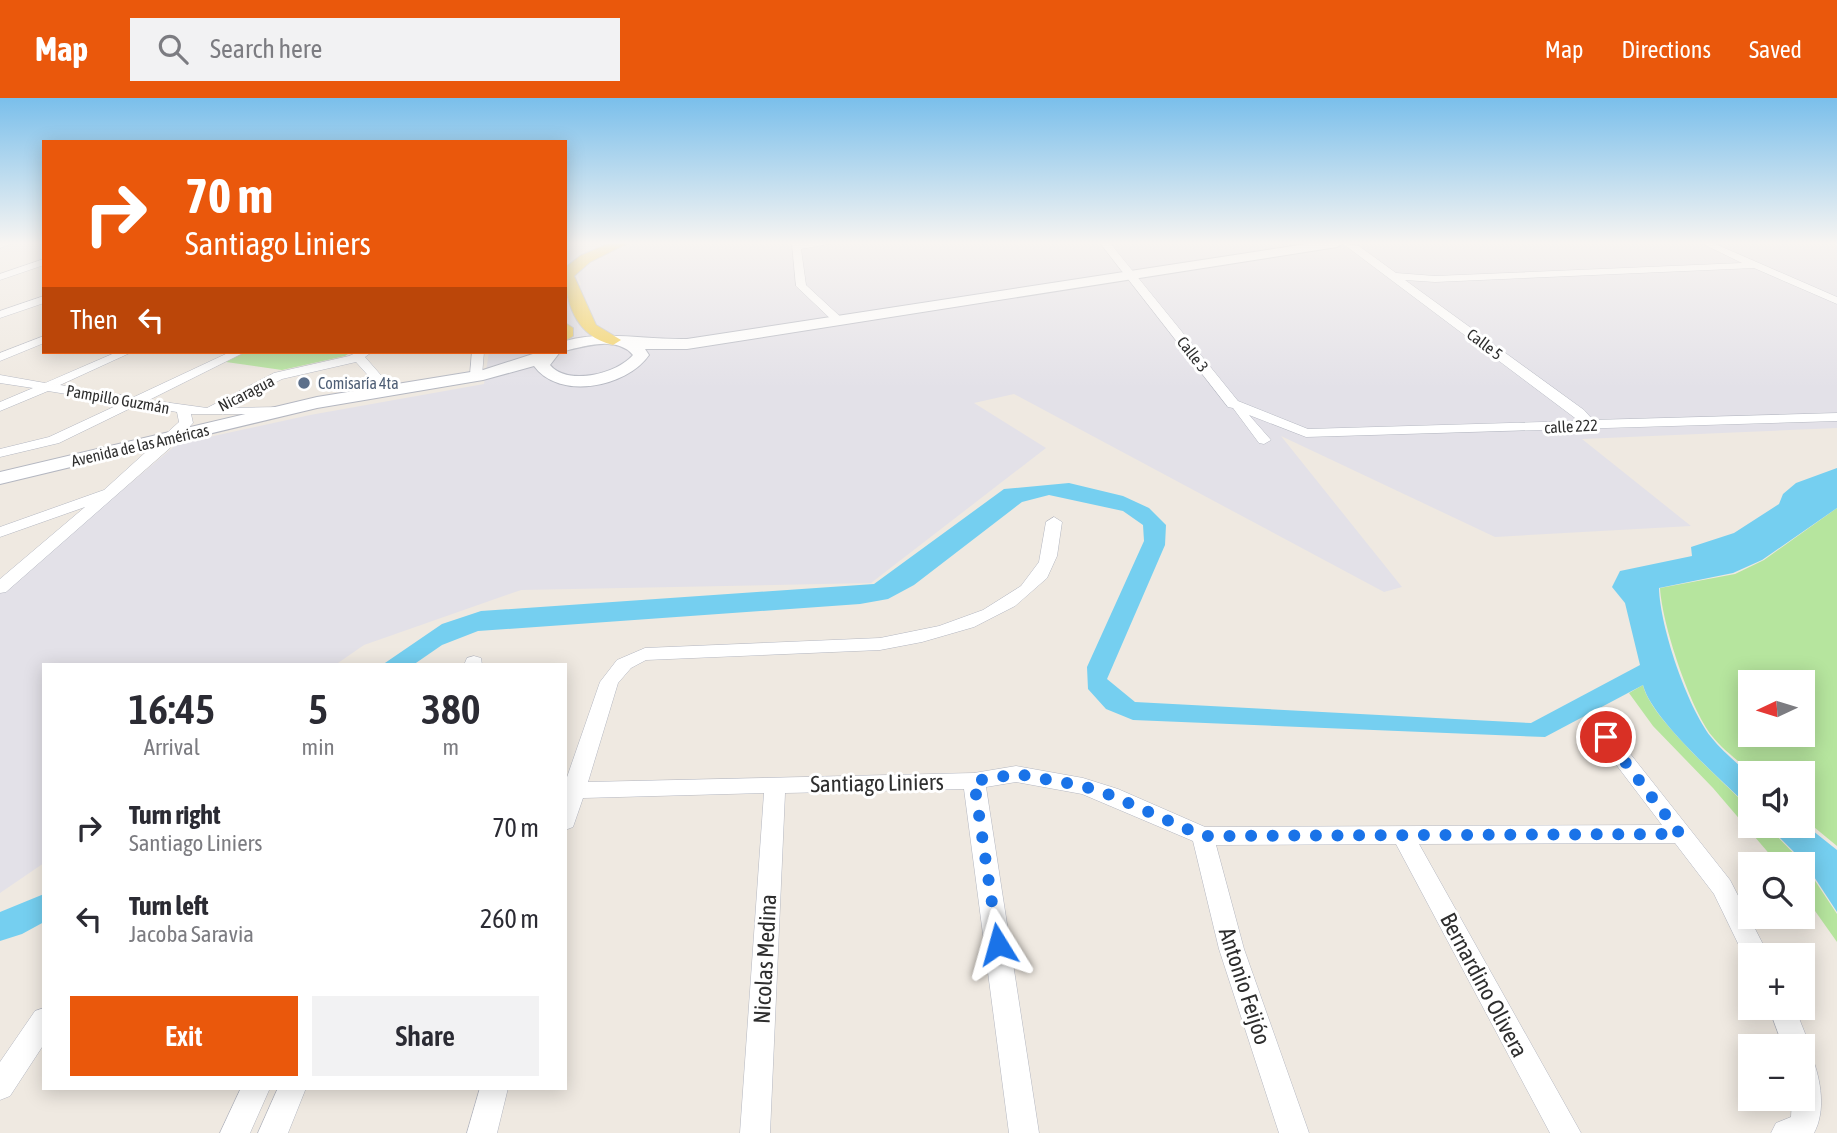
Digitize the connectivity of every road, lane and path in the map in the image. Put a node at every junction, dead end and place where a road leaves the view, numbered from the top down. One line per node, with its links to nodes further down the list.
1 (572, 291): 12 (main road)
2 (807, 291): 10 (street)
3 (1035, 291): 10 (main road)
4 (1144, 291): 30 (street, Calle 3)
5 (1415, 291): 36 (street, Calle 5)
6 (1815, 291): 8 (street)
7 (42, 300): 9 (street)
8 (1837, 301)
9 (0, 315)
10 (840, 322): 13 (main road)
11 (42, 340): 21 (street)
12 (618, 341): 13 (main road); 14 (main road); 22 (main road)
13 (687, 344): 22 (main road)
14 (567, 346)
15 (121, 354): 27 (street)
16 (235, 354): 29 (street)
17 (362, 354): 28 (street); 33 (street, Nicaragua)
18 (478, 354): 24 (street)
19 (548, 354): 23 (main road)
20 (552, 354): 25 (main road)
21 (0, 357)
22 (632, 367): 25 (main road)
23 (498, 372): 24 (main road, Avenida de las Américas); 25 (main road)
24 (476, 374): 28 (main road, Avenida de las Américas)
25 (549, 375)
26 (0, 379): 27 (street, Pampillo Guzmán)
27 (46, 387): 29 (street, Pampillo Guzmán); 31 (street)
28 (387, 388): 32 (main road, Avenida de las Américas)
29 (135, 402): 35 (street, Pampillo Guzmán); 38 (street)
30 (1233, 404): 36 (street, calle 222); 37 (street, Calle 3)
31 (0, 407)
32 (279, 411): 33 (street, Pampillo Guzmán); 35 (main road, Avenida de las Américas)
33 (207, 413): 35 (street, Pampillo Guzmán)
34 (1837, 417): 36 (street, calle 222)
35 (175, 423): 39 (main road, Avenida de las Américas); 40 (main road, Avenida de las Américas); 41 (street)
36 (1588, 423)
37 (1264, 440)
38 (0, 453)
39 (0, 471)
40 (0, 478)
41 (113, 492): 43 (street); 44 (street)
42 (1054, 522): 48 (street)
43 (0, 533)
44 (0, 588)
45 (1606, 737): 49 (street)
46 (974, 781): 47 (street, Santiago Liniers); 50 (street, Santiago Liniers); 63 (street)
47 (775, 785): 48 (street, Santiago Liniers); 62 (street, Nicolas Medina)
48 (569, 791)
49 (1680, 834): 51 (street, Santiago Liniers); 52 (street)
50 (1203, 836): 51 (street, Santiago Liniers); 64 (street, Antonio Feijóo)
51 (1404, 837): 65 (street, Bernardino Olivera)
52 (1750, 943)
53 (42, 1023): 54 (street)
54 (0, 1086)
55 (255, 1090): 59 (street)
56 (291, 1090): 60 (street)
57 (493, 1090): 61 (street)
58 (1808, 1111): 66 (street)
59 (235, 1133)
60 (273, 1133)
61 (482, 1133)
62 (755, 1133)
63 (1024, 1133)
64 (1294, 1133)
65 (1566, 1133)
66 (1786, 1133)

